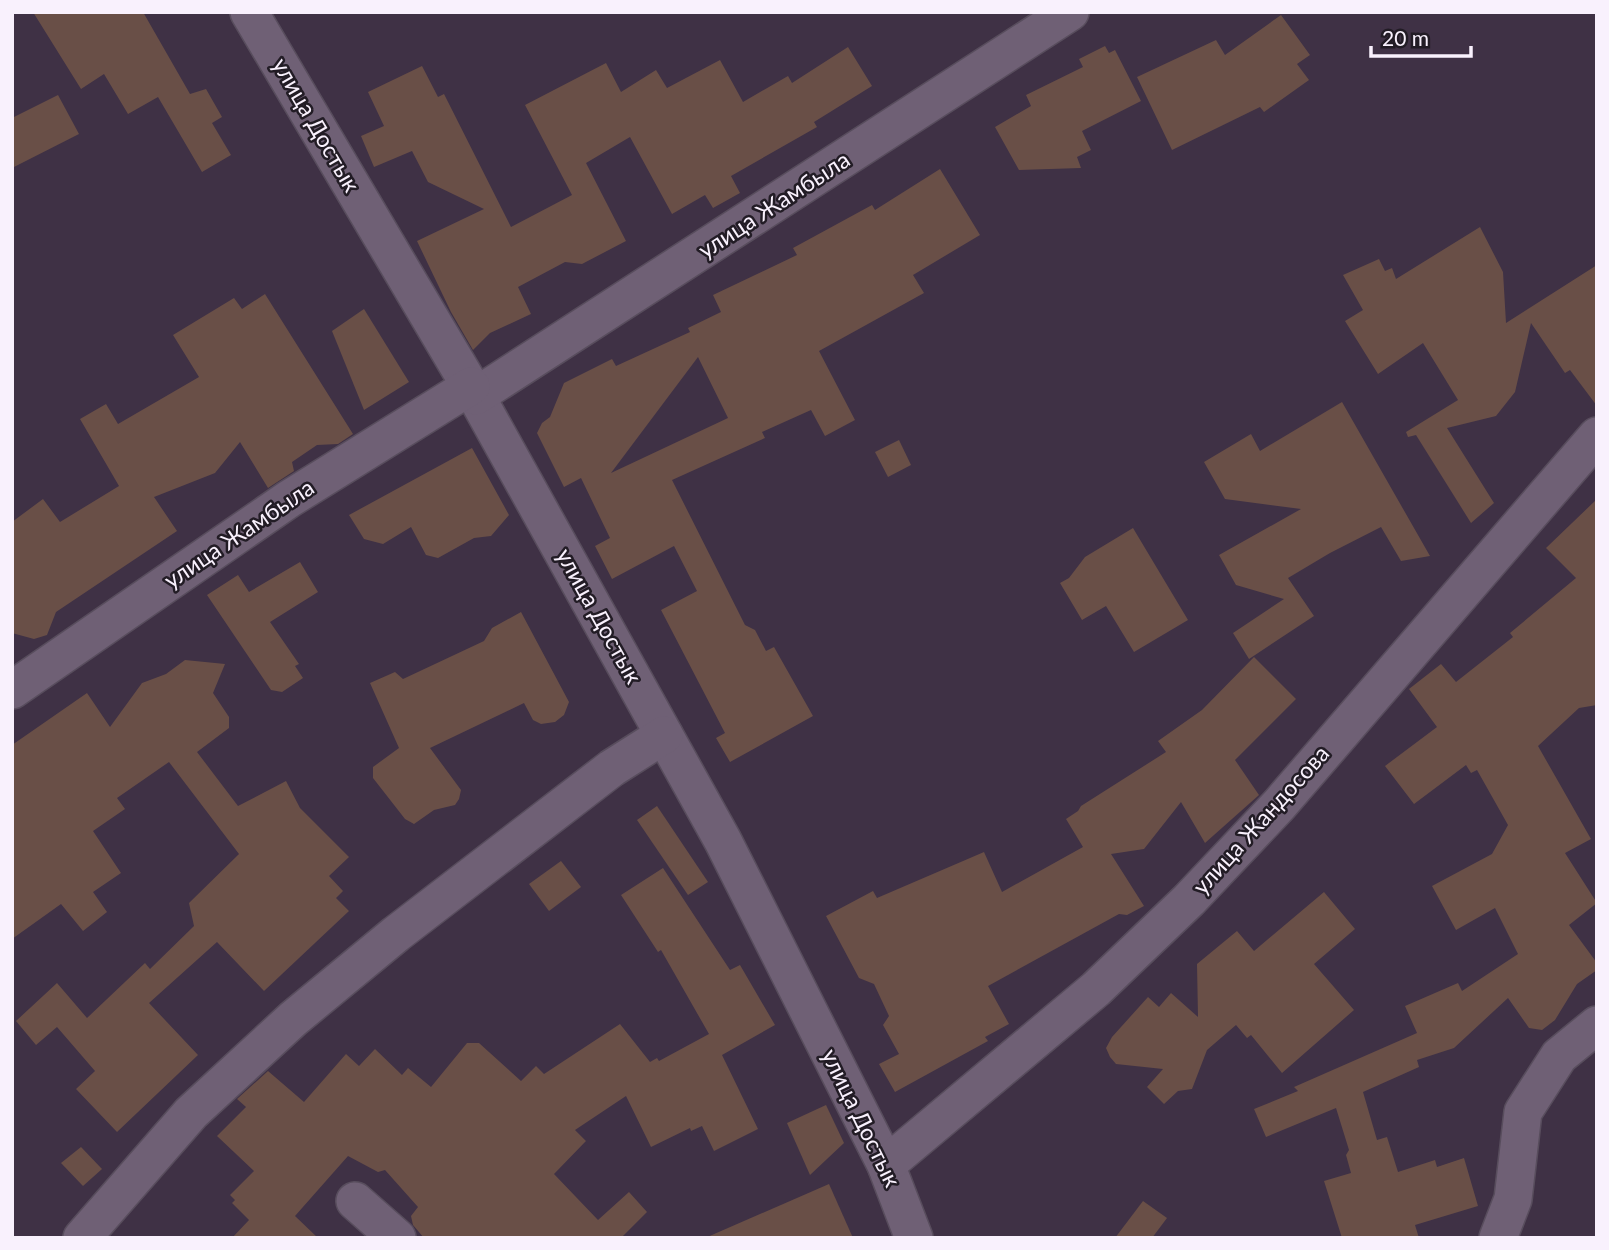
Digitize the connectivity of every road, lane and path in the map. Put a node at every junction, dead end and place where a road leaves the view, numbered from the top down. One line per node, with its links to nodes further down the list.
1 (249, 12): 3 (street, улица Достык)
2 (1070, 12): 3 (street, улица Жамбыла)
3 (473, 391): 5 (street, улица Жамбыла); 6 (street, улица Достык)
4 (1597, 436): 8 (street, улица Жандосова)
5 (12, 690)
6 (664, 736): 8 (street, улица Достык); 10 (street)
7 (1597, 1025): 13 (street)
8 (886, 1165): 12 (street, улица Достык)
9 (355, 1200): 11 (street)
10 (82, 1238)
11 (397, 1238)
12 (914, 1238)
13 (1498, 1238)

